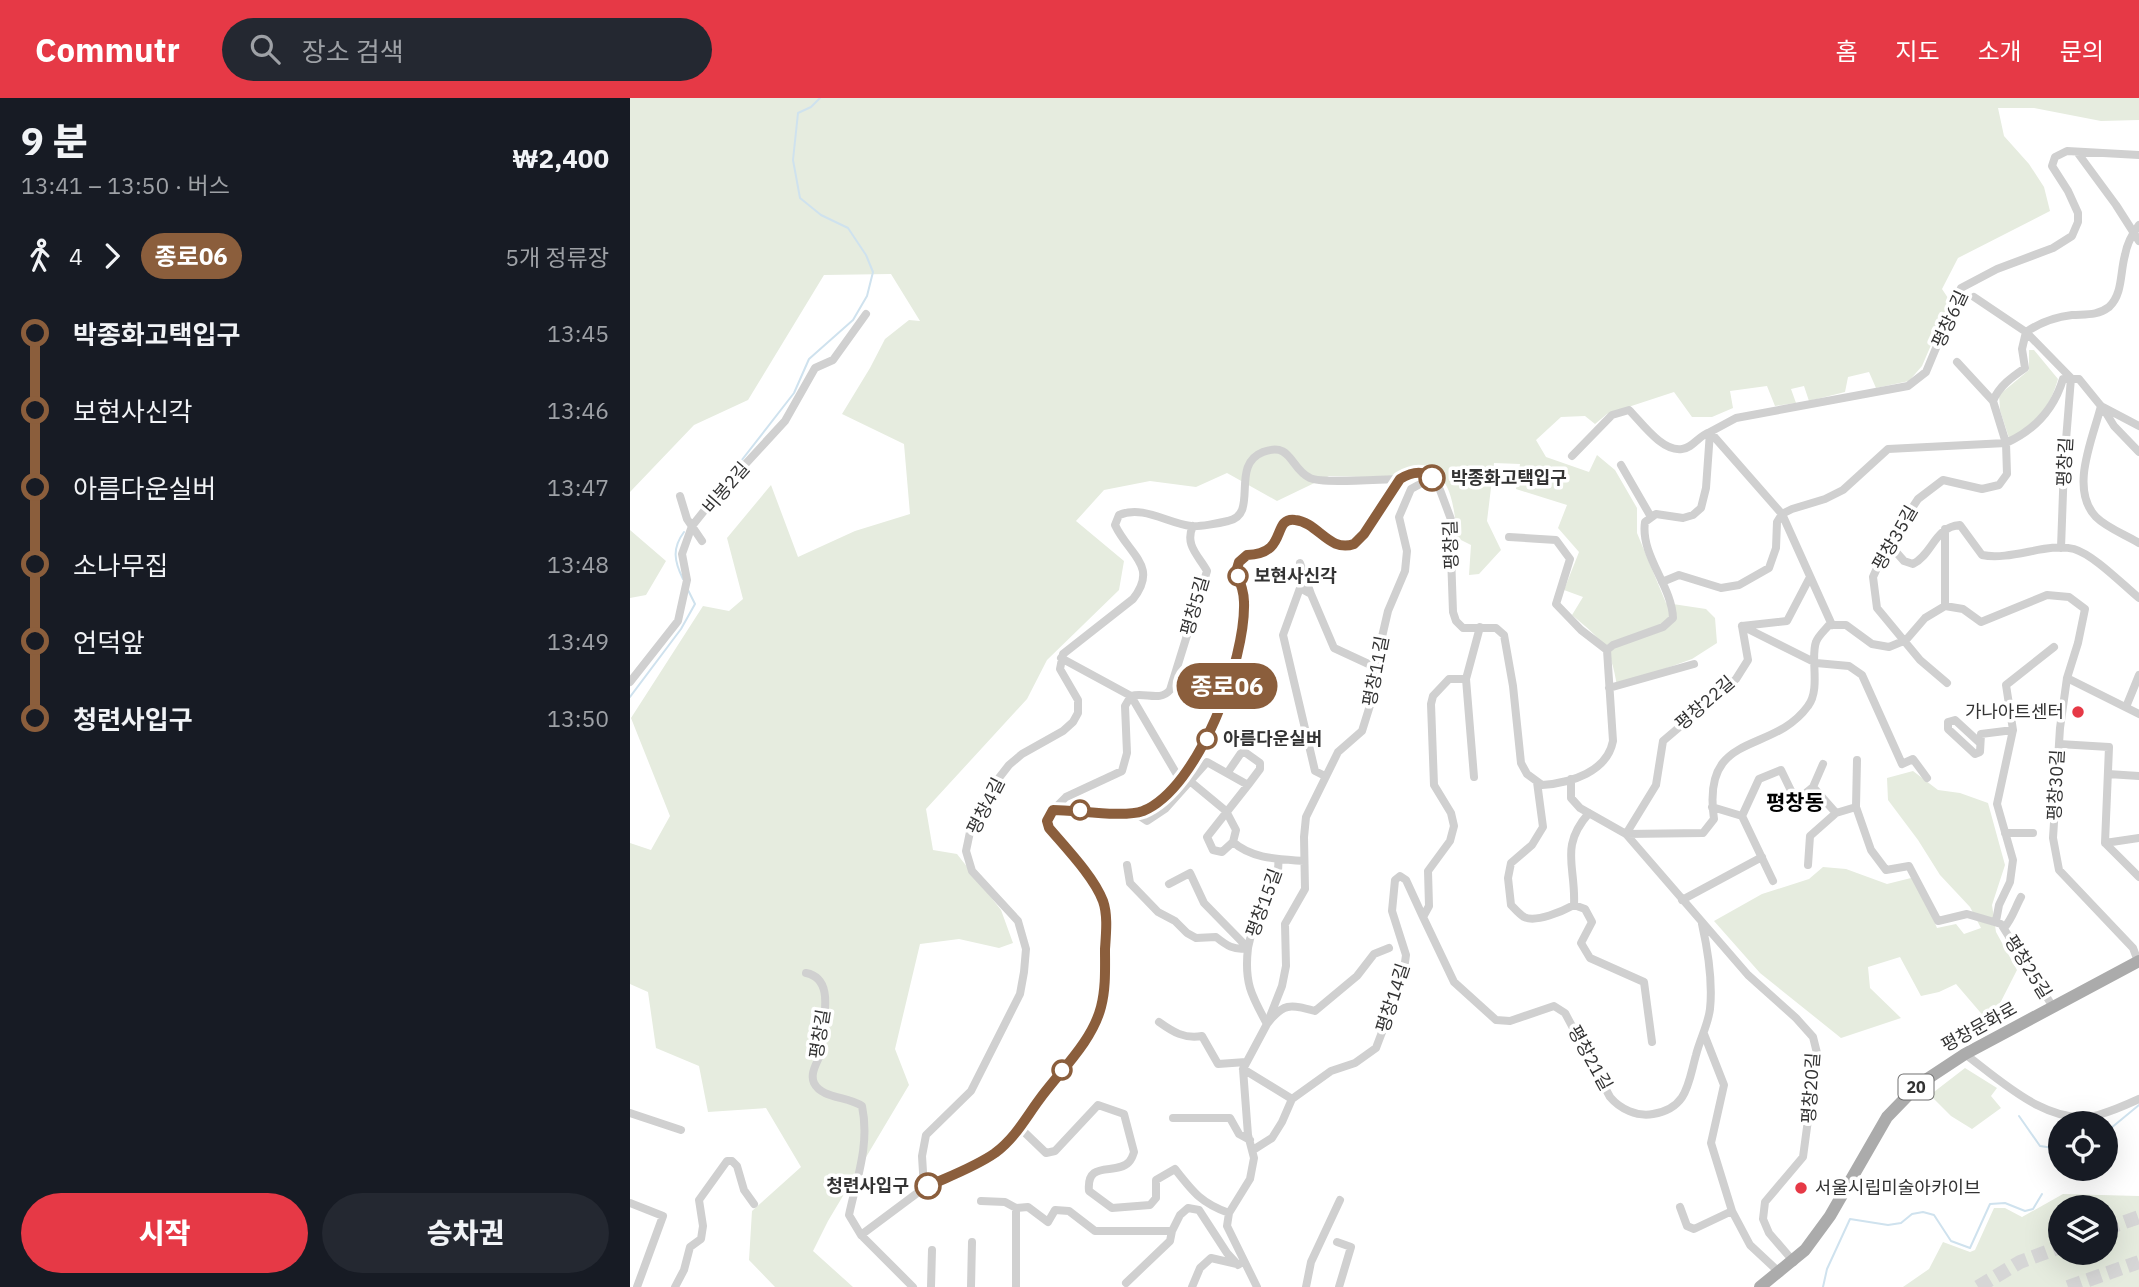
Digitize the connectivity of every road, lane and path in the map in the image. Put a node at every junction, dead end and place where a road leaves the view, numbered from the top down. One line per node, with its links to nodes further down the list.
1 (2077, 152): 2 (street); 4 (street); 14 (street, 평창6길)
2 (2139, 155)
3 (2139, 225): 4 (street)
4 (2133, 233): 5 (street); 8 (street)
5 (2139, 241)
6 (1974, 297): 8 (street)
7 (866, 314): 24 (street, 비봉2길)
8 (2026, 332): 10 (street); 11 (street)
9 (1957, 362): 11 (street)
10 (2071, 377): 12 (street); 15 (street, 평창길 / 평창길); 31 (street, 평창길)
11 (1993, 401): 15 (street)
12 (2101, 406): 13 (street); 16 (street); 29 (street)
13 (2139, 426)
14 (1710, 432): 17 (street, 평창6길); 22 (street); 23 (street)
15 (2006, 443): 22 (street); 30 (street, 평창35길)
16 (2139, 452)
17 (1572, 456)
18 (1621, 465): 23 (street)
19 (1432, 478): 20 (street); 40 (street, 평창길 / 평창길); 47 (street, 평창11길)
20 (1400, 479): 25 (street); 67 (street)
21 (680, 496): 24 (street)
22 (1782, 514): 33 (street); 34 (street)
23 (1651, 517): 34 (street)
24 (692, 526): 28 (street); 51 (street, 비봉2길)
25 (1193, 526): 44 (street); 54 (street, 평창5길)
26 (1945, 529): 30 (street); 31 (street); 37 (street)
27 (1509, 537): 43 (street)
28 (702, 541)
29 (2139, 543)
30 (1889, 544): 41 (street, 평창35길)
31 (2062, 548): 36 (street)
32 (1300, 563): 35 (street)
33 (1810, 577): 38 (street); 39 (street)
34 (1662, 582): 43 (street)
35 (1311, 594): 47 (street); 64 (street)
36 (2139, 598)
37 (1945, 606): 41 (street); 49 (street, 평창30길)
38 (1832, 625): 41 (street); 45 (street)
39 (1742, 626): 45 (street); 84 (street, 평창22길)
40 (1480, 627): 50 (street); 71 (street, 평창길 / 평창길)
41 (1906, 640): 52 (street, 평창35길)
42 (2054, 647): 57 (street)
43 (1606, 650): 53 (street)
44 (1061, 658): 54 (street, 평창5길); 122 (street, 평창4길)
45 (1816, 663): 68 (street); 74 (street)
46 (1694, 664): 53 (street)
47 (1375, 667): 64 (street, 평창11길)
48 (2139, 675): 55 (street)
49 (2067, 678): 55 (street); 59 (street, 평창30길)
50 (1466, 679): 66 (street); 99 (street)
51 (630, 682)
52 (1947, 683)
53 (1609, 688): 69 (street)
54 (1131, 696): 67 (street); 76 (street)
55 (2126, 707): 56 (street)
56 (2139, 714)
57 (2013, 730): 58 (street); 82 (street)
58 (1980, 743): 58 (street)
59 (2059, 744): 63 (street); 105 (street, 평창30길)
60 (1857, 760): 75 (street, 평창25길)
61 (1823, 764): 73 (street)
62 (1228, 772): 70 (street); 72 (street); 72 (street)
63 (2108, 774): 65 (street); 87 (street)
64 (1325, 776): 90 (street, 평창11길)
65 (2139, 776)
66 (1474, 777)
67 (1180, 778): 78 (street)
68 (1927, 778)
69 (1571, 779): 71 (street); 79 (street, 평창20길)
70 (1191, 782): 77 (street); 78 (street)
71 (1537, 782): 98 (street)
72 (1248, 785): 77 (street)
73 (1813, 787): 80 (street); 81 (street)
74 (1712, 807): 81 (street); 84 (street)
75 (1856, 807): 80 (street); 100 (street, 평창25길)
76 (1053, 810): 78 (street); 118 (street)
77 (1226, 811): 86 (street); 86 (street)
78 (1135, 813)
79 (1589, 813): 84 (street, 평창20길); 98 (street)
80 (1836, 813): 91 (street)
81 (1742, 816): 88 (street)
82 (2005, 833): 83 (street); 100 (street)
83 (2034, 833)
84 (1626, 834): 97 (street, 평창20길)
85 (2139, 838): 87 (street)
86 (1233, 842): 89 (street)
87 (2105, 843): 93 (street)
88 (1762, 857): 94 (street); 97 (street)
89 (1279, 859): 90 (street); 103 (street, 평창15길)
90 (1304, 861): 109 (street, 평창11길)
91 (1808, 864)
92 (1127, 865): 103 (street, 평창15길)
93 (2139, 877)
94 (1773, 881)
95 (1169, 884): 103 (street, 평창15길)
96 (2021, 897): 102 (street, 평창25길)
97 (1682, 900): 101 (street, 평창20길)
98 (1574, 905): 111 (street)
99 (1423, 917): 110 (street, 평창21길); 114 (street, 평창14길)
100 (1996, 922): 102 (street, 평창25길)
101 (1702, 923): 110 (street, 평창21길); 136 (street, 평창20길)
102 (2004, 928): 107 (street, 평창25길)
103 (1248, 948): 109 (street, 평창15길)
104 (1388, 948): 109 (street, 평창11길)
105 (2138, 961): 107 (main road, 평창문화로 / 20)
106 (806, 973): 132 (street, 평창길 / 평창길)
107 (2053, 1007): 112 (main road, 평창문화로 / 20)
108 (1159, 1022): 113 (street)
109 (1267, 1024): 113 (street, 평창11길)
110 (1704, 1034): 129 (street)
111 (1651, 1042)
112 (1965, 1054): 115 (street); 136 (main road, 평창문화로 / 20)
113 (1244, 1066): 114 (street); 120 (street)
114 (1292, 1098): 121 (street)
115 (2139, 1100)
116 (630, 1113): 119 (street)
117 (1173, 1118): 120 (street)
118 (1020, 1128): 122 (street); 130 (street)
119 (681, 1130)
120 (1250, 1140): 121 (street)
121 (1253, 1150): 130 (street)
122 (924, 1188): 132 (street)
123 (1340, 1200): 148 (street)
124 (981, 1201): 128 (street)
125 (630, 1203): 140 (street)
126 (754, 1204): 141 (street)
127 (1680, 1207): 129 (street)
128 (1016, 1208): 131 (street); 145 (street)
129 (1732, 1211): 138 (street)
130 (1229, 1213): 137 (street)
131 (1172, 1231): 137 (street); 139 (street)
132 (861, 1235): 142 (street, 평창길 / 평창길)
133 (972, 1242): 144 (street)
134 (1337, 1242): 149 (street)
135 (932, 1250): 143 (street)
136 (1794, 1262): 138 (main road, 평창문화로 / 20)
137 (1241, 1263): 146 (street); 147 (street)
138 (1780, 1272): 150 (main road, 평창문화로 / 20)
139 (1126, 1283)
140 (637, 1287)
141 (675, 1287)
142 (913, 1287)
143 (931, 1287)
144 (971, 1287)
145 (1016, 1287)
146 (1192, 1287)
147 (1257, 1287)
148 (1306, 1287)
149 (1339, 1287)
150 (1760, 1287)

